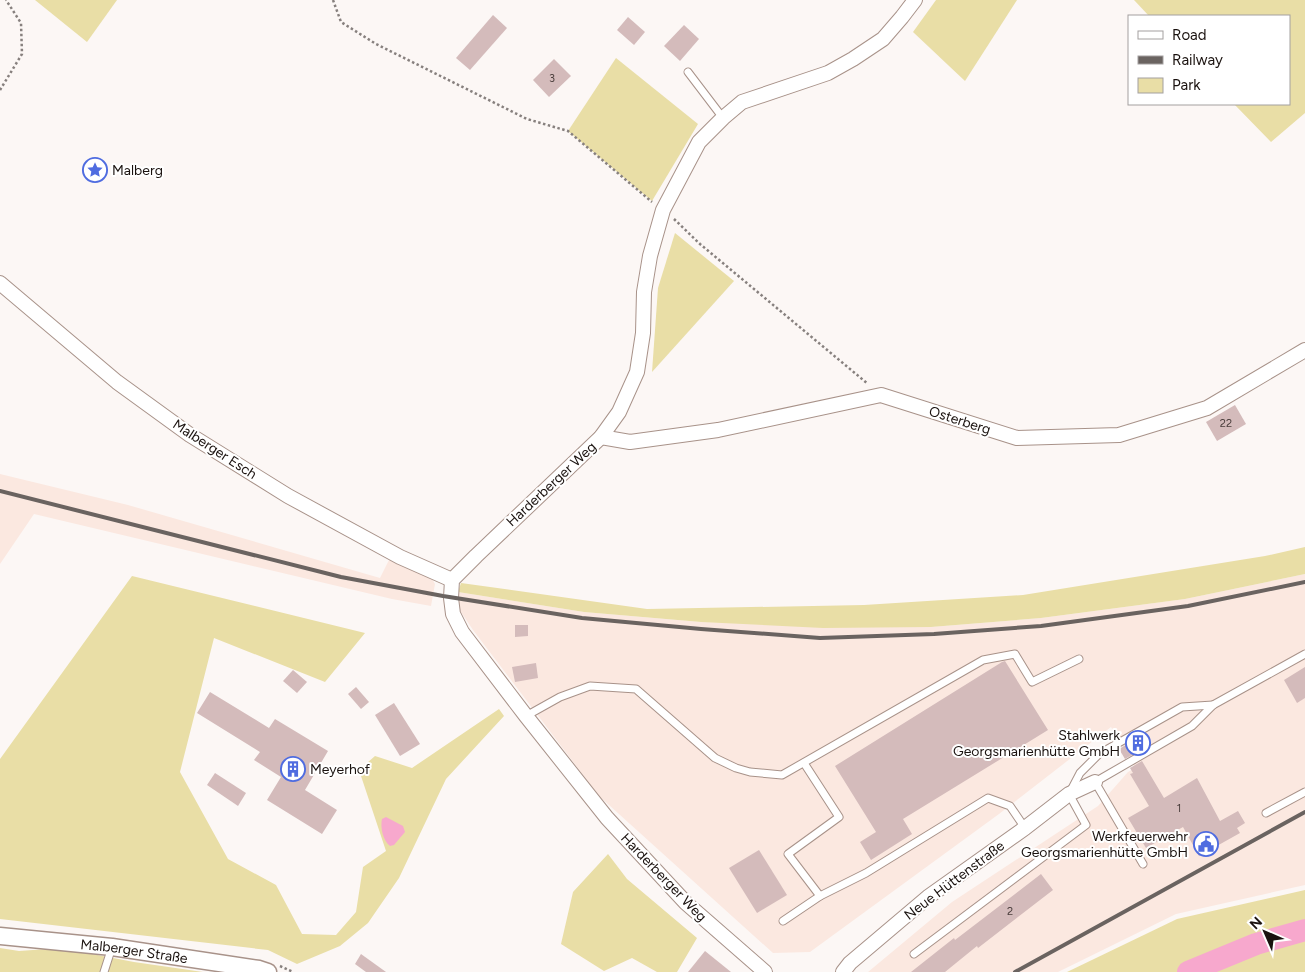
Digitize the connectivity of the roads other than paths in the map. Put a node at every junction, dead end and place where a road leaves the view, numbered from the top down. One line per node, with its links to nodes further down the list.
1 (915, 0): 3 (street, Harderberger Weg)
2 (688, 72): 3 (lane)
3 (723, 118): 6 (street, Harderberger Weg)
4 (0, 283): 7 (street, Malberger Esch)
5 (1305, 350): 6 (street, Osterberg)
6 (601, 437): 7 (street, Harderberger Weg)
7 (452, 580): 11 (street, Harderberger Weg)
8 (1305, 654): 10 (lane, Neue Hüttenstraße)
9 (1079, 659): 12 (lane)
10 (1213, 705): 13 (lane, Neue Hüttenstraße); 15 (lane, Neue Hüttenstraße)
11 (526, 716): 12 (lane); 26 (street, Harderberger Weg)
12 (804, 763): 19 (lane)
13 (1095, 782): 15 (street, Neue Hüttenstraße); 18 (lane)
14 (1305, 792): 16 (lane)
15 (1069, 794): 17 (street, Neue Hüttenstraße); 23 (lane)
16 (1266, 813)
17 (1025, 828): 19 (lane); 27 (street, Neue Hüttenstraße)
18 (1143, 864)
19 (820, 896): 20 (lane)
20 (783, 921)
21 (0, 936): 22 (street, Malberger Straße)
22 (112, 947): 24 (lane); 25 (street, Malberger Straße)
23 (914, 954)
24 (104, 972)
25 (268, 972)
26 (766, 972)
27 (843, 972)

